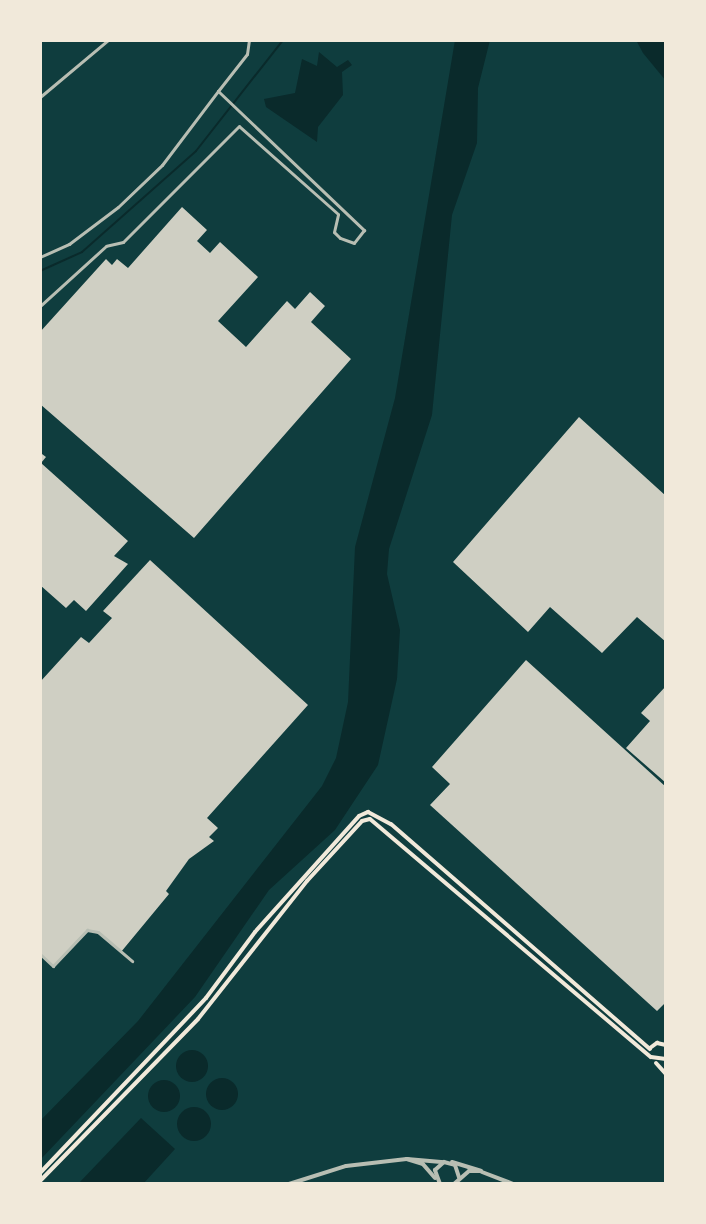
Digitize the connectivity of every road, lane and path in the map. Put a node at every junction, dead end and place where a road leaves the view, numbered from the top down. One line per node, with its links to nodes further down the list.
1 (108, 40): 4 (street)
2 (249, 40): 3 (street)
3 (218, 91): 5 (street); 6 (street)
4 (40, 97)
5 (40, 257)
6 (40, 306)
7 (40, 954): 8 (street)
8 (132, 961)
9 (666, 1044): 10 (main road)
10 (650, 1049): 11 (main road); 18 (main road)
11 (653, 1059): 12 (main road); 13 (main road); 20 (main road)
12 (666, 1061)
13 (666, 1074)
14 (407, 1159): 15 (street); 19 (street); 22 (street)
15 (444, 1162): 16 (street); 19 (street)
16 (452, 1162): 17 (street); 21 (street)
17 (481, 1171): 21 (street); 24 (street)
18 (40, 1173)
19 (435, 1178): 23 (street)
20 (40, 1181)
21 (456, 1182)
22 (289, 1184)
23 (440, 1184)
24 (513, 1184)

